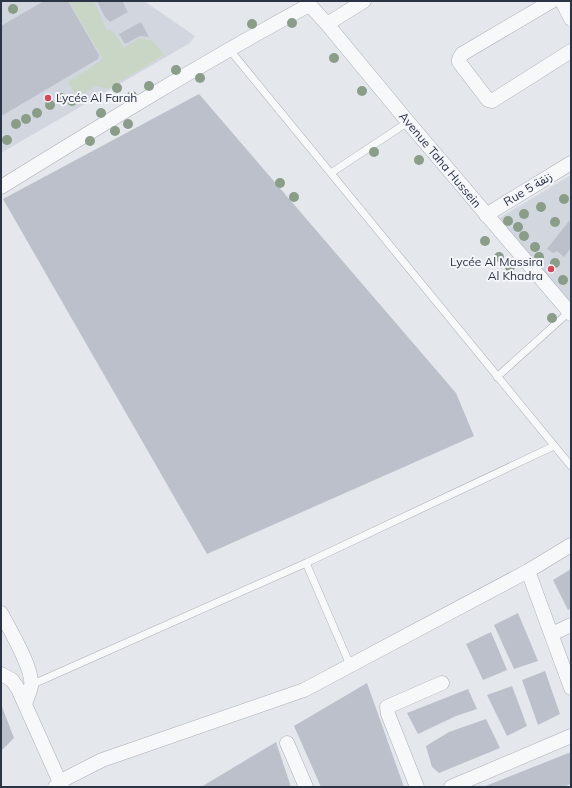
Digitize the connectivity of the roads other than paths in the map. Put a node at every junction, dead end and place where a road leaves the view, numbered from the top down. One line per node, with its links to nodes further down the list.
1 (364, 1): 6 (street)
2 (552, 1): 8 (street)
3 (562, 1): 5 (street)
4 (308, 3): 6 (street, Avenue Taha Hussein); 7 (street, Avenue Taha Hussein)
5 (571, 19)
6 (327, 24): 9 (street, Avenue Taha Hussein)
7 (229, 49): 11 (lane); 12 (street, Avenue Taha Hussein)
8 (571, 51)
9 (408, 122): 11 (lane); 13 (street, Avenue Taha Hussein)
10 (571, 163): 13 (street, Rue 5 زنقة)
11 (331, 173): 15 (lane)
12 (1, 187)
13 (486, 215): 14 (street, Avenue Taha Hussein)
14 (570, 313): 15 (lane)
15 (497, 377): 16 (lane)
16 (554, 446): 17 (lane); 19 (lane)
17 (571, 466)
18 (571, 545): 20 (street)
19 (306, 563): 24 (lane); 27 (lane)
20 (528, 571): 23 (street); 24 (street)
21 (1, 613): 27 (street)
22 (571, 625): 23 (street)
23 (552, 634): 28 (street)
24 (351, 667): 32 (street)
25 (2, 677): 29 (street)
26 (442, 683): 34 (street)
27 (31, 685): 29 (street)
28 (571, 688)
29 (25, 704): 32 (street)
30 (571, 736): 35 (street)
31 (287, 743): 33 (street)
32 (59, 785)
33 (306, 787)
34 (417, 787)
35 (451, 787)

